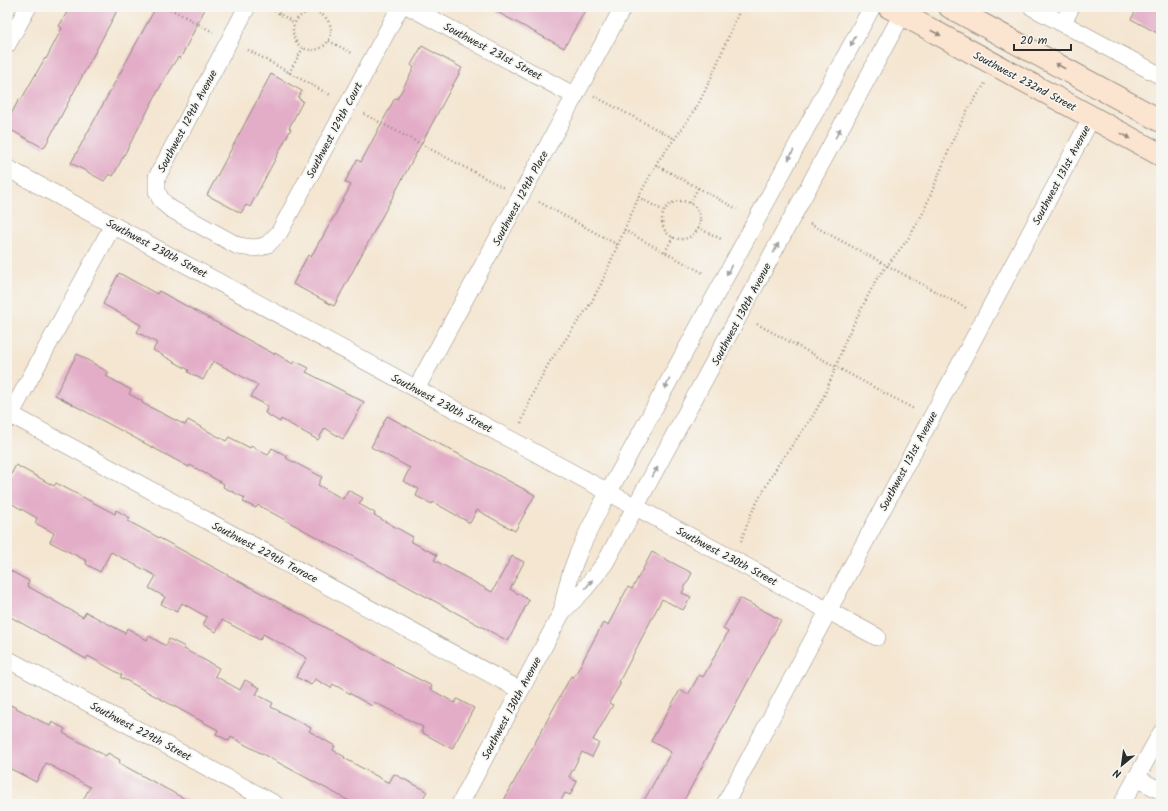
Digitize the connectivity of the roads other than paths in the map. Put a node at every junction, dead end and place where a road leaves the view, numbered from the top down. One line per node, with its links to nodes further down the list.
1 (28, 7): 12 (street)
2 (248, 7): 20 (street, Southwest 129th Avenue)
3 (400, 7): 20 (street, Southwest 129th Court)
4 (410, 7): 14 (street, Southwest 231st Street)
5 (623, 7): 14 (street, Southwest 129th Place)
6 (872, 7): 23 (street, Southwest 130th Avenue, one-way to 23)
7 (950, 7): 16 (street, one-way to 7)
8 (1032, 7): 11 (street)
9 (1071, 7): 11 (street)
10 (899, 9): 15 (street, Southwest 232nd Street, one-way to 15); 24 (street, Southwest 130th Avenue, one-way to 10)
11 (1063, 24): 13 (street)
12 (7, 45)
13 (1161, 76)
14 (584, 95): 21 (street, Southwest 129th Place)
15 (1092, 117): 17 (street, Southwest 232nd Street, one-way to 17); 25 (street, Southwest 131st Avenue)
16 (1161, 121)
17 (1161, 155)
18 (7, 168): 19 (street, Southwest 230th Street)
19 (113, 224): 21 (street, Southwest 230th Street); 22 (street)
20 (261, 246)
21 (416, 389): 23 (street, Southwest 230th Street)
22 (9, 417): 29 (street, Southwest 229th Terrace)
23 (608, 493): 24 (street, Southwest 230th Street); 26 (street, Southwest 130th Avenue)
24 (636, 507): 25 (street, Southwest 230th Street); 26 (street, Southwest 130th Avenue, one-way to 24)
25 (828, 610): 27 (street, Southwest 230th Street); 35 (street, Southwest 131st Avenue)
26 (562, 612): 29 (street, Southwest 130th Avenue)
27 (877, 637)
28 (7, 659): 33 (street, Southwest 229th Street)
29 (520, 690): 34 (street, Southwest 130th Avenue)
30 (1161, 733): 31 (street)
31 (1136, 778): 32 (street); 36 (street)
32 (1161, 791)
33 (275, 804)
34 (460, 804)
35 (724, 804)
36 (1122, 804)

